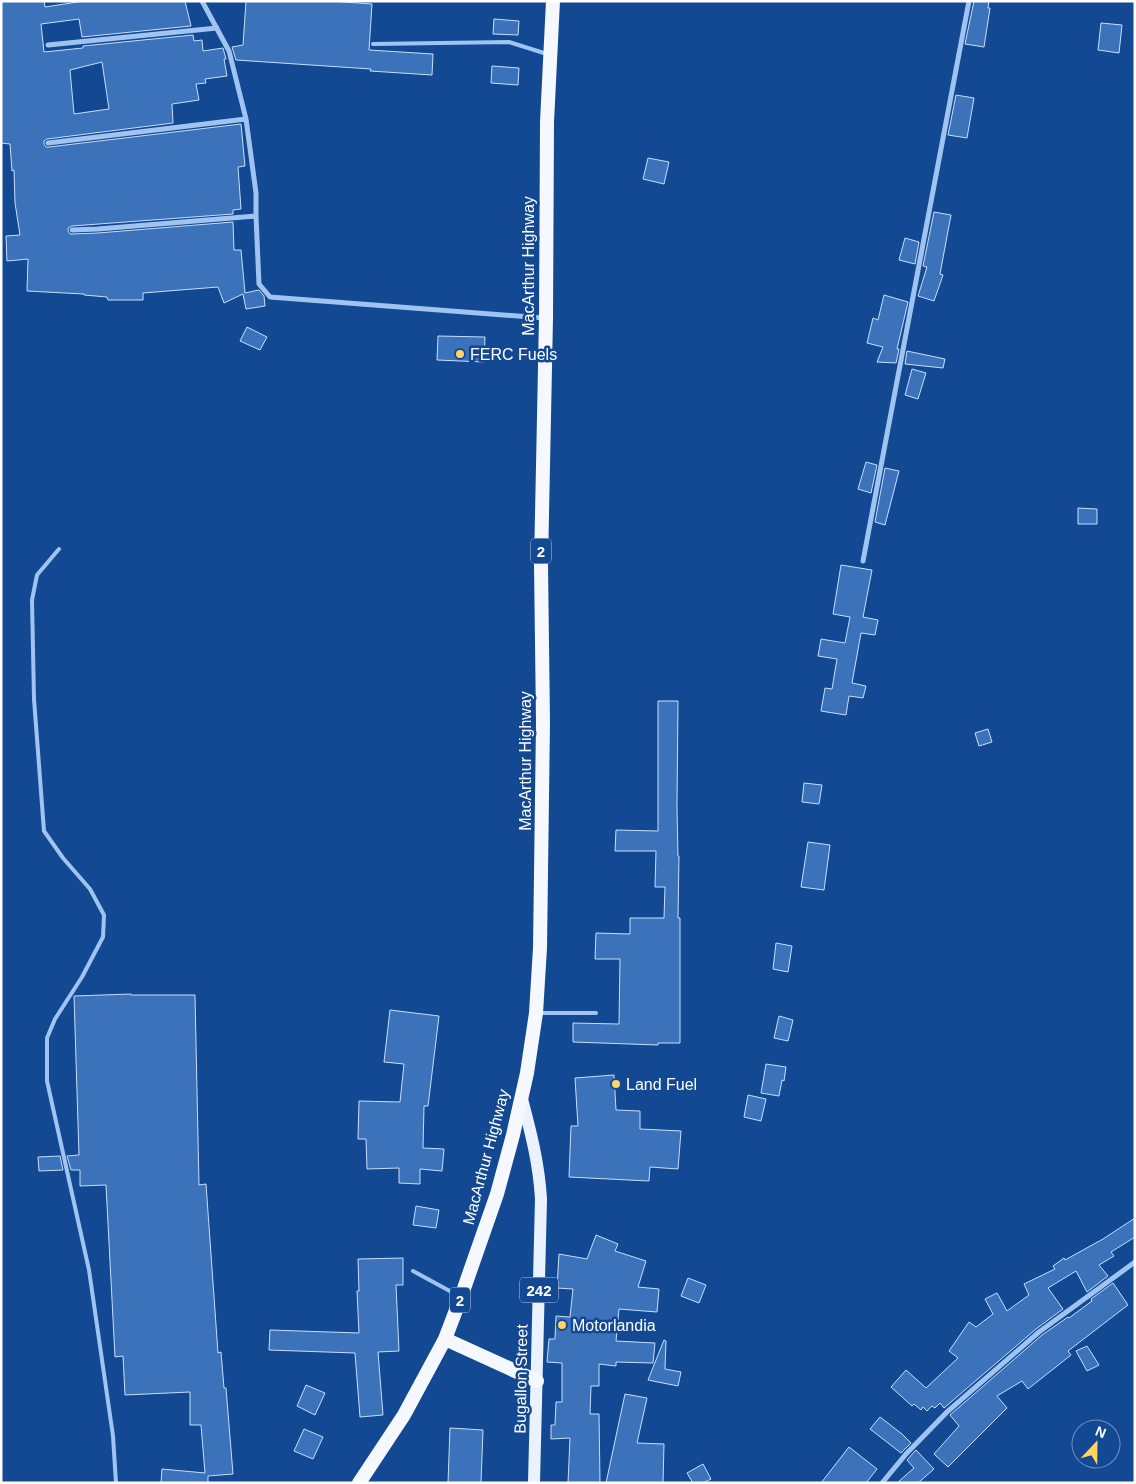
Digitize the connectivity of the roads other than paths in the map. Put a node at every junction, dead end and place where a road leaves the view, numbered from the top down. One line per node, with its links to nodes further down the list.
1 (202, 1): 4 (street)
2 (553, 1): 7 (highway, MacArthur Highway / 2)
3 (969, 1): 14 (street)
4 (217, 28): 6 (street); 8 (street)
5 (373, 44): 7 (lane)
6 (48, 45)
7 (549, 55): 12 (highway, MacArthur Highway / 2)
8 (246, 119): 9 (street); 10 (street)
9 (48, 143)
10 (256, 216): 11 (street); 12 (street)
11 (72, 230)
12 (546, 318): 15 (highway, MacArthur Highway / 2)
13 (59, 549): 23 (lane)
14 (863, 562)
15 (536, 1013): 16 (lane); 17 (highway, MacArthur Highway / 2)
16 (596, 1014)
17 (522, 1099): 20 (highway, MacArthur Highway / 2); 22 (main road, Bugallon Street / 242)
18 (1135, 1262): 26 (street)
19 (413, 1271): 20 (lane)
20 (461, 1298): 21 (highway, MacArthur Highway / 2)
21 (445, 1339): 22 (highway); 24 (highway, MacArthur Highway / 2)
22 (537, 1381): 25 (main road, Bugallon Street / 242)
23 (116, 1483)
24 (359, 1483)
25 (534, 1483)
26 (882, 1483)

